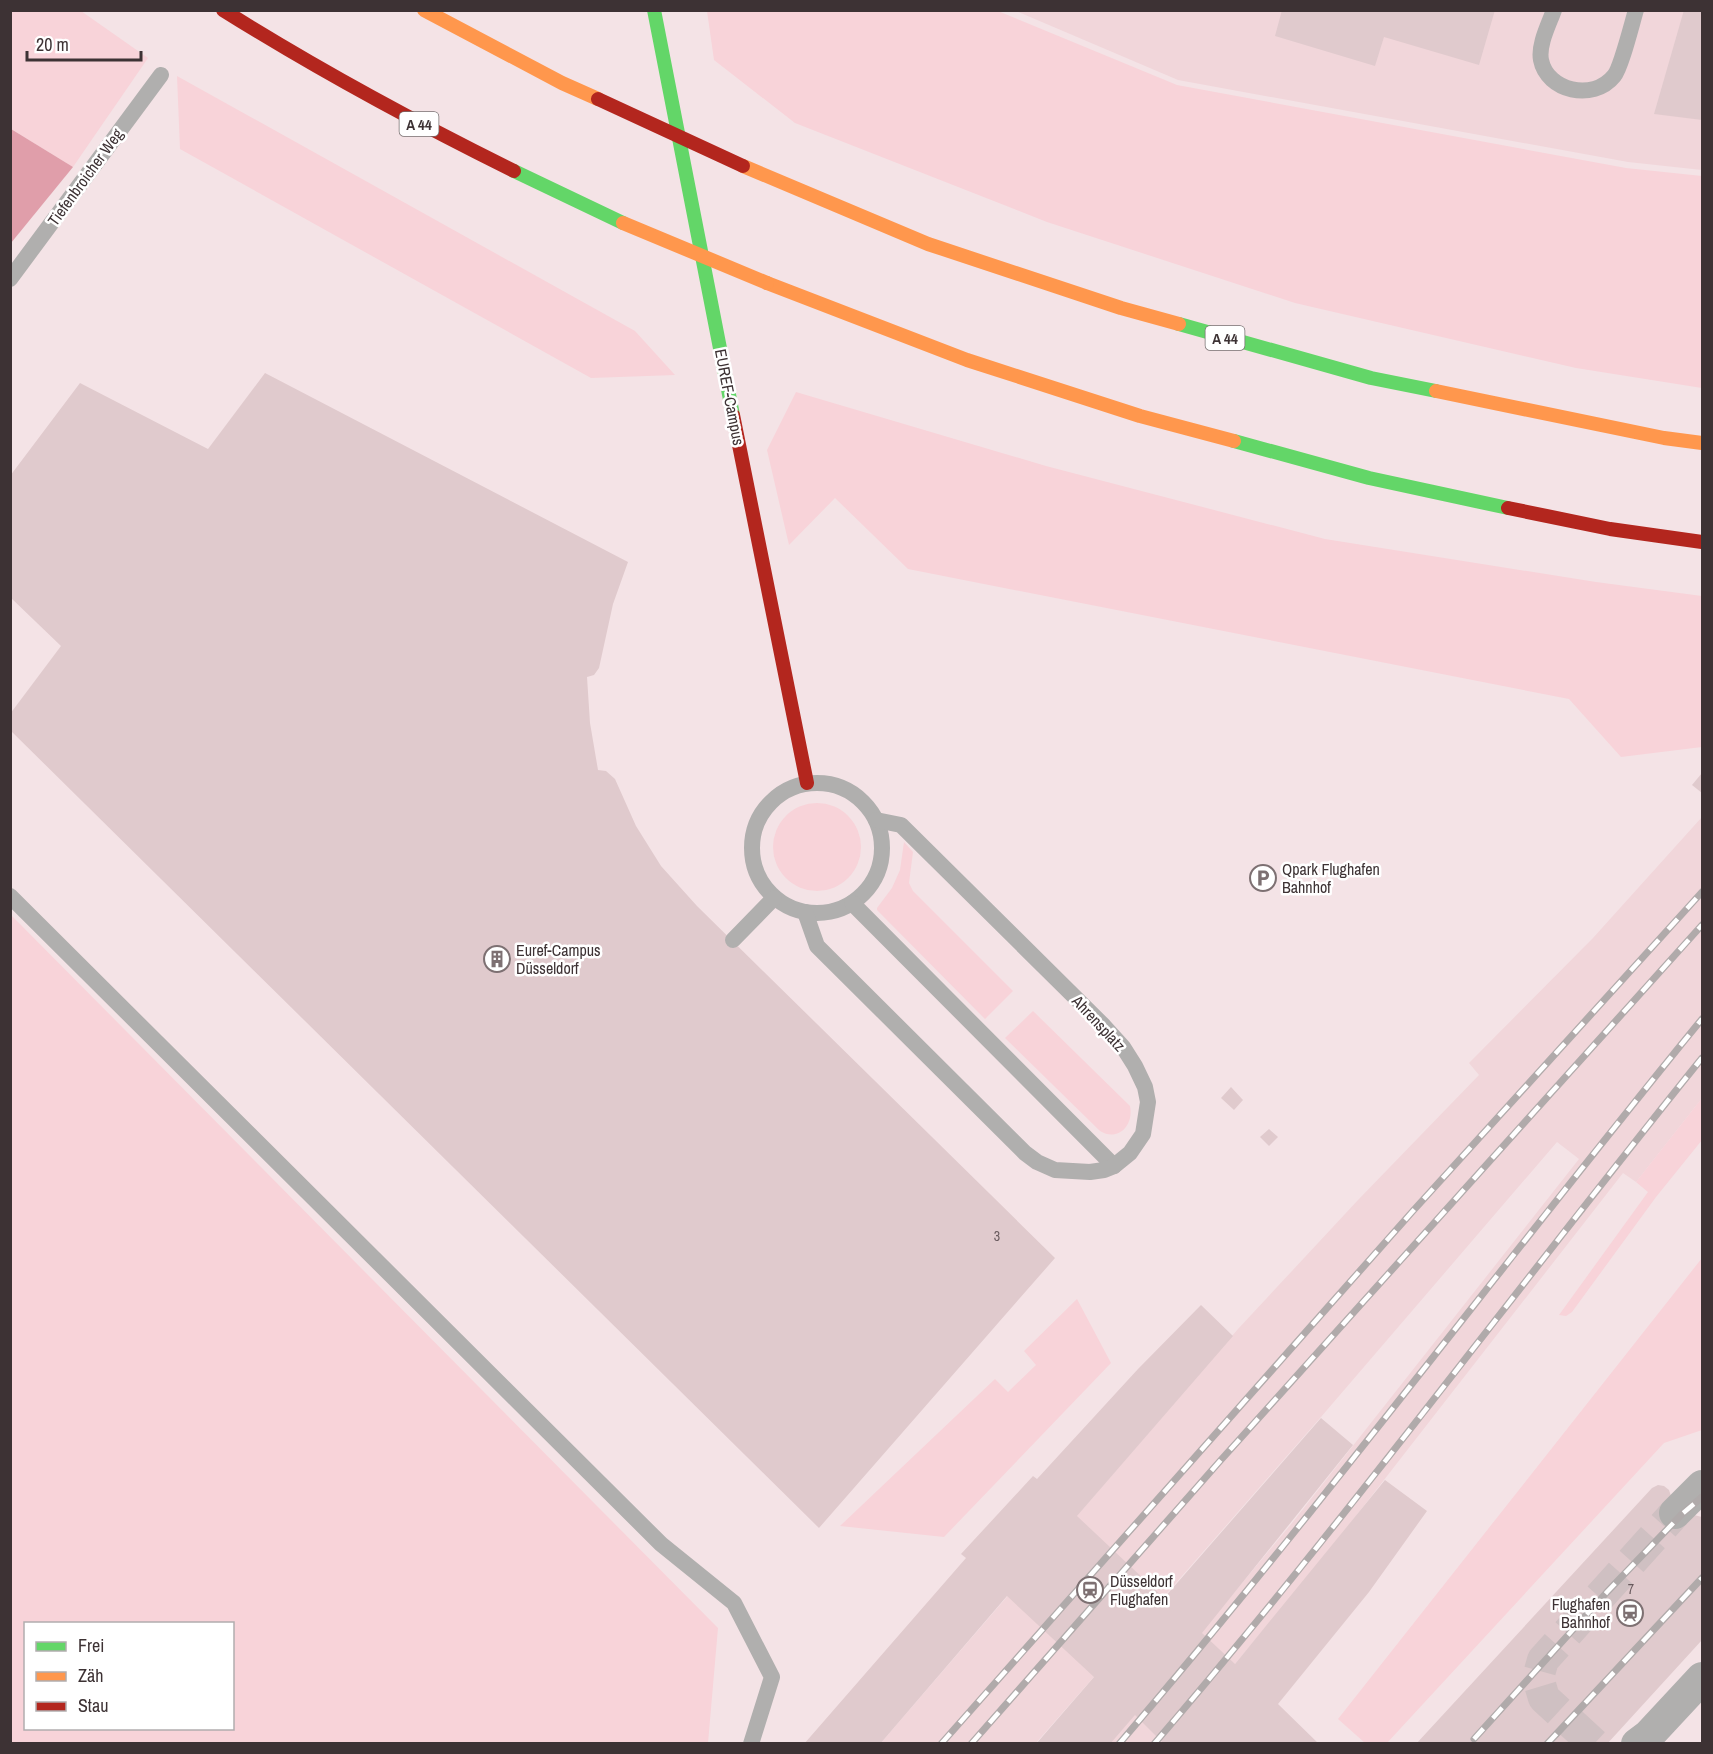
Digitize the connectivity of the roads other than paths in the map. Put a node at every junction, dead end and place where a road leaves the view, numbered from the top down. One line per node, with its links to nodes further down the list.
1 (223, 10): 9 (main road, A 44, bridge)
2 (424, 10): 8 (main road, A 44, bridge)
3 (654, 10): 10 (main road, EUREF-Campus)
4 (1554, 10): 5 (lane)
5 (1636, 10)
6 (160, 75): 7 (lane, Tiefenbroicher Weg)
7 (10, 279)
8 (1702, 443)
9 (1702, 542)
10 (807, 783): 11 (lane); 13 (lane)
11 (876, 820): 14 (lane); 17 (lane, Ahrensplatz)
12 (10, 896): 21 (lane)
13 (774, 898): 15 (lane); 16 (lane)
14 (852, 903): 15 (lane); 17 (lane)
15 (805, 912): 17 (lane)
16 (734, 940)
17 (1114, 1166)
18 (1702, 1486): 19 (street)
19 (1675, 1513)
20 (1702, 1678): 22 (street)
21 (751, 1743)
22 (1637, 1743)

